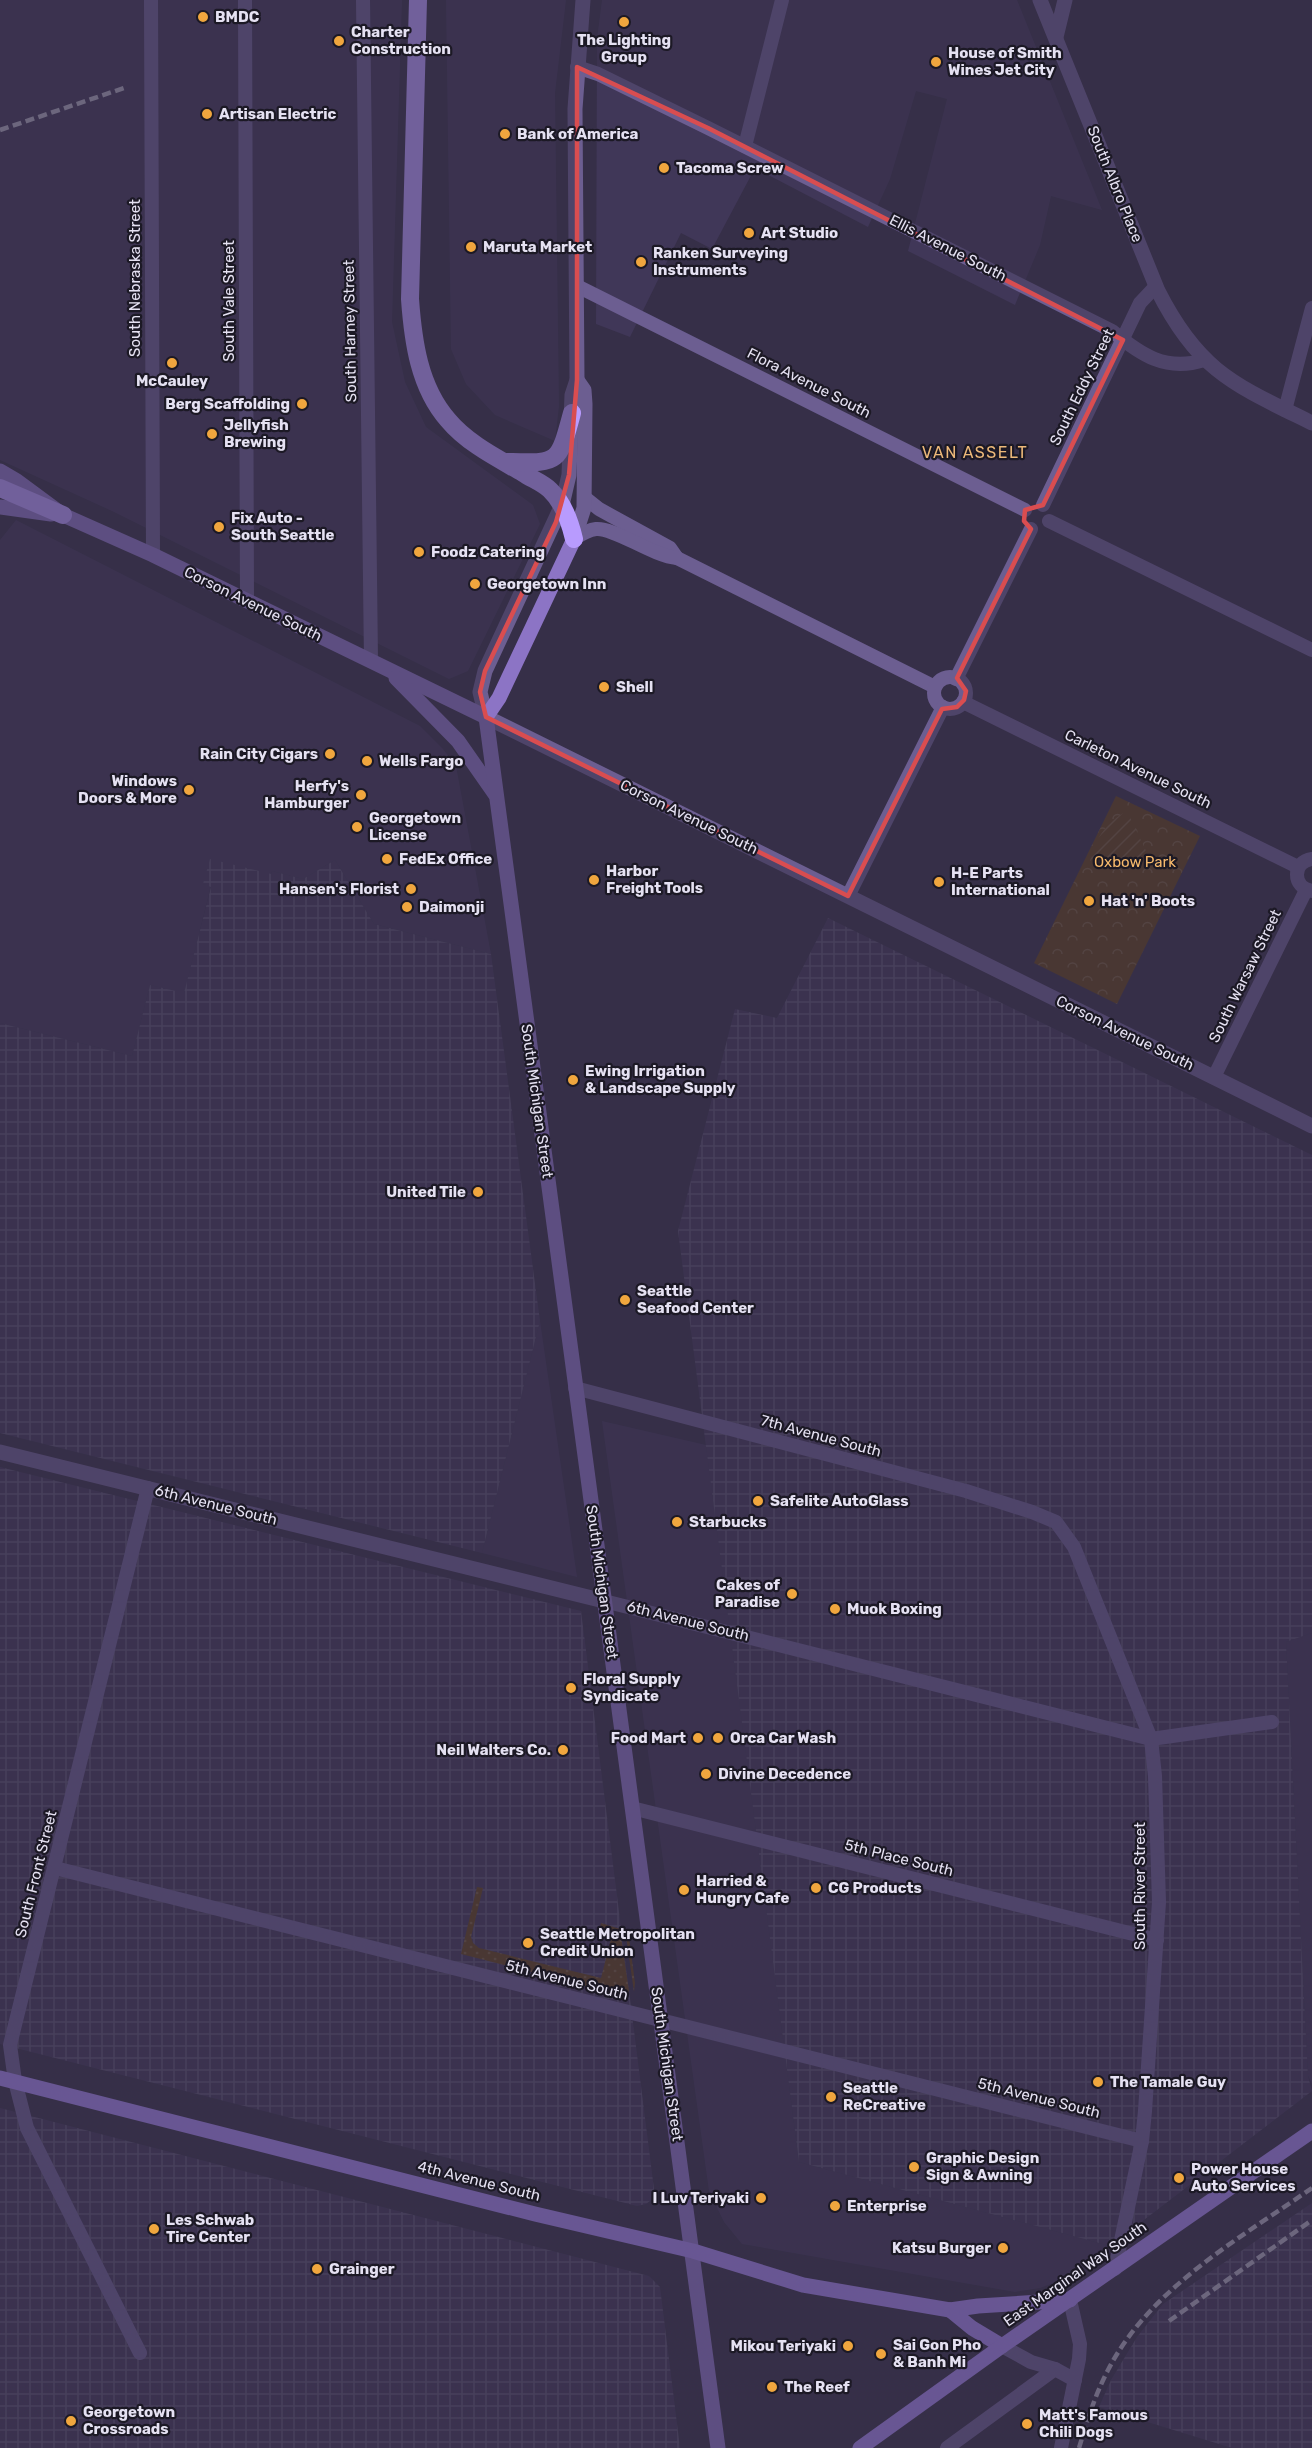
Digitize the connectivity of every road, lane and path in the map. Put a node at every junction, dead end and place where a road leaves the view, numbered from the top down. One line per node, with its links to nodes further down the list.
1 (151, 0): 33 (street, South Nebraska Street)
2 (245, 0): 35 (street, South Vale Street)
3 (363, 0): 37 (street, South Harney Street)
4 (418, 0): 21 (highway)
5 (583, 0): 10 (street)
6 (782, 0): 11 (street)
7 (1040, 0): 9 (street, South Albro Place)
8 (1065, 0): 9 (street)
9 (1056, 37): 13 (street, South Albro Place)
10 (577, 67): 11 (street, Ellis Avenue South); 12 (street)
11 (745, 147): 15 (street, Ellis Avenue South)
12 (577, 286): 17 (street); 28 (street, Flora Avenue South)
13 (1156, 286): 15 (street, South Eddy Street); 16 (street, South Albro Place)
14 (1312, 309): 18 (street)
15 (1123, 340): 16 (street, Ellis Avenue South); 26 (street, South Eddy Street)
16 (1204, 360): 18 (street)
17 (577, 380): 19 (street); 24 (street)
18 (1285, 410): 20 (street)
19 (572, 413): 21 (highway); 25 (street)
20 (1312, 423)
21 (503, 462): 25 (highway)
22 (0, 471): 29 (main road, Corson Avenue South)
23 (0, 488): 29 (highway)
24 (584, 497): 32 (street); 34 (street)
25 (562, 505): 32 (highway); 43 (street)
26 (1043, 505): 28 (street); 30 (street)
27 (0, 507): 29 (main road, Corson Avenue South)
28 (1025, 510): 31 (street)
29 (63, 515): 33 (main road, Corson Avenue South)
30 (1049, 521): 31 (street); 36 (street)
31 (1031, 529): 39 (street)
32 (574, 539): 34 (street); 43 (main road)
33 (153, 555): 35 (main road, Corson Avenue South)
34 (677, 558): 40 (street)
35 (247, 601): 37 (main road, Corson Avenue South)
36 (1312, 650)
37 (370, 661): 38 (main road, Corson Avenue South)
38 (387, 669): 43 (main road, Corson Avenue South); 44 (main road)
39 (956, 679): 40 (street); 41 (street)
40 (935, 687): 42 (street)
41 (963, 702): 42 (street); 46 (street, Carleton Avenue South)
42 (943, 707): 48 (street)
43 (486, 717): 44 (main road, South Michigan Street); 48 (street, Corson Avenue South)
44 (496, 796): 51 (main road, South Michigan Street)
45 (1312, 859): 46 (street)
46 (1298, 867): 47 (street)
47 (1309, 890): 49 (street, South Warsaw Street)
48 (848, 896): 49 (street, Corson Avenue South)
49 (1214, 1077): 50 (street, Corson Avenue South)
50 (1312, 1126)
51 (575, 1388): 54 (street, 7th Avenue South); 55 (main road, South Michigan Street)
52 (0, 1452): 53 (street, 6th Avenue South)
53 (148, 1488): 55 (street, 6th Avenue South); 59 (street, South Front Street)
54 (1056, 1522): 57 (street, South River Street)
55 (604, 1601): 57 (street, 6th Avenue South); 58 (main road, South Michigan Street)
56 (1272, 1722): 57 (street, 6th Avenue South)
57 (1151, 1739): 60 (street, South River Street)
58 (632, 1808): 60 (street, 5th Place South); 61 (main road, South Michigan Street)
59 (55, 1868): 61 (street, 5th Avenue South); 62 (street, South Front Street)
60 (1157, 1940): 64 (street, South River Street)
61 (661, 2021): 64 (street, 5th Avenue South); 65 (main road, South Michigan Street)
62 (7, 2079): 65 (main road, 4th Avenue South); 70 (street, South Front Street)
63 (1312, 2131): 66 (main road, East Marginal Way South)
64 (1142, 2141): 66 (street, South River Street)
65 (693, 2251): 68 (main road, 4th Avenue South); 73 (main road, South Michigan Street)
66 (1115, 2269): 67 (main road, East Marginal Way South)
67 (1070, 2300): 68 (main road, 4th Avenue South); 69 (main road, East Marginal Way South); 72 (street)
68 (950, 2310): 69 (main road, 4th Avenue South)
69 (1002, 2346): 71 (street, 4th Avenue South); 74 (main road, East Marginal Way South)
70 (140, 2353)
71 (1055, 2369): 72 (street, 4th Avenue South); 75 (street)
72 (1075, 2380): 76 (street)
73 (718, 2448)
74 (860, 2448)
75 (946, 2448)
76 (1061, 2448)

